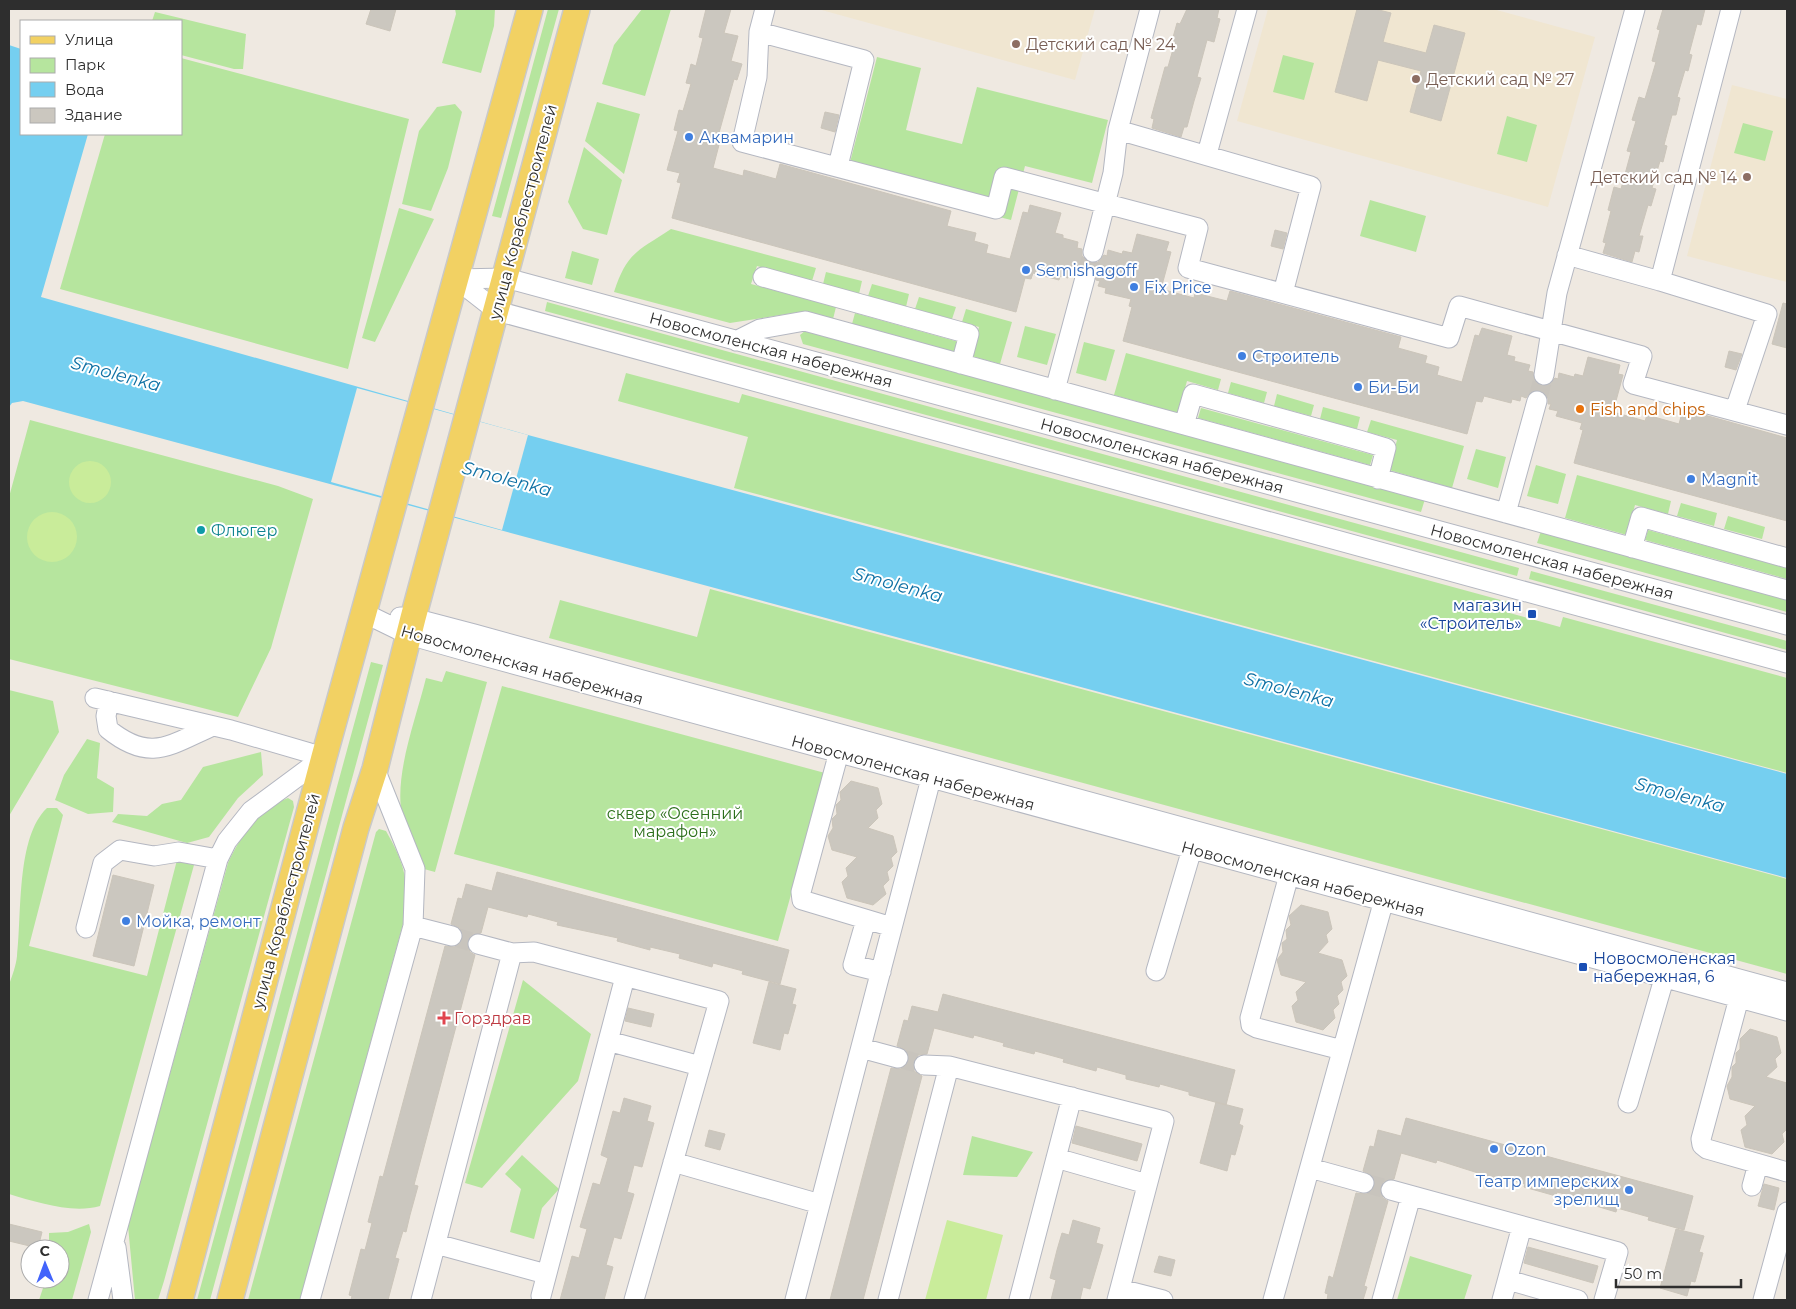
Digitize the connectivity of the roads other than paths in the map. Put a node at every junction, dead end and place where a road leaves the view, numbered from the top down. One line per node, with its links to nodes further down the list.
1 (516, 9): 10 (street)
2 (530, 9): 10 (main road)
3 (765, 9): 9 (street)
4 (1150, 9): 11 (street)
5 (1247, 9): 12 (street)
6 (1634, 9): 16 (street)
7 (1732, 9): 21 (street)
8 (581, 13): 18 (main road, улица Кораблестроителей)
9 (759, 32): 13 (street); 13 (street)
10 (523, 35): 20 (main road)
11 (1118, 130): 12 (street); 14 (street)
12 (1207, 154): 22 (street)
13 (838, 166): 14 (street)
14 (1105, 203): 15 (street); 22 (street)
15 (1092, 252)
16 (1567, 255): 21 (street); 25 (street)
17 (763, 277): 23 (street)
18 (506, 278): 20 (street, Новосмоленская набережная); 24 (main road, улица Кораблестроителей); 27 (street, Новосмоленская набережная)
19 (1085, 278): 30 (street)
20 (456, 279): 24 (street); 40 (main road, улица Кораблестроителей)
21 (1660, 280): 32 (street)
22 (1283, 293): 25 (street)
23 (850, 301): 26 (street); 28 (street)
24 (497, 312): 42 (main road, улица Кораблестроителей); 43 (street)
25 (1552, 330): 29 (street); 32 (street)
26 (841, 331): 27 (street); 28 (street)
27 (736, 341): 41 (street, Новосмоленская набережная)
28 (961, 364): 30 (street)
29 (1544, 375)
30 (1054, 390): 33 (street)
31 (1537, 401): 36 (street)
32 (1735, 410): 34 (street)
33 (1184, 424): 35 (street); 35 (street)
34 (1787, 425)
35 (1378, 479): 36 (street)
36 (1506, 514): 37 (street)
37 (1632, 548): 38 (street); 39 (street)
38 (1787, 558)
39 (1787, 590)
40 (364, 613): 42 (street, Новосмоленская набережная); 46 (main road, улица Кораблестроителей)
41 (1787, 625)
42 (411, 626): 45 (street, Новосмоленская набережная); 47 (main road)
43 (1787, 663)
44 (213, 726): 44 (street); 46 (street)
45 (841, 744): 48 (street, Новосмоленская набережная); 53 (street)
46 (324, 757): 50 (street); 98 (main road, улица Кораблестроителей)
47 (375, 768): 54 (street); 99 (main road)
48 (934, 769): 49 (street, Новосмоленская набережная); 51 (street, Новосмоленская набережная); 55 (street)
49 (1192, 849): 51 (street, Новосмоленская набережная); 61 (street)
50 (218, 859): 56 (street); 89 (street)
51 (1291, 866): 52 (street, Новосмоленская набережная); 69 (street)
52 (1386, 892): 60 (street, Новосмоленская набережная); 69 (street)
53 (866, 920): 55 (street); 62 (street)
54 (414, 926): 57 (street); 100 (street)
55 (892, 927): 62 (street)
56 (86, 928)
57 (452, 936)
58 (478, 944): 59 (street)
59 (512, 953): 63 (street); 90 (street)
60 (1667, 969): 64 (street, Новосмоленская набережная); 75 (street)
61 (1156, 971)
62 (880, 972): 68 (street)
63 (625, 976): 67 (street); 72 (street)
64 (1742, 989): 65 (street, Новосмоленская набережная); 66 (street, Новосмоленская набережная); 78 (street)
65 (1787, 992)
66 (1787, 1011)
67 (608, 1041): 72 (street); 91 (street)
68 (861, 1048): 70 (street); 86 (street)
69 (1342, 1050): 79 (street)
70 (898, 1058)
71 (924, 1065): 73 (street)
72 (700, 1066): 77 (street)
73 (949, 1066): 74 (street); 104 (street)
74 (1072, 1098): 76 (street); 82 (street)
75 (1628, 1103)
76 (1056, 1158): 82 (street); 105 (street)
77 (673, 1162): 86 (street); 102 (street)
78 (1758, 1164): 80 (street); 83 (street)
79 (1310, 1168): 81 (street); 107 (street)
80 (1787, 1172)
81 (1364, 1183)
82 (1147, 1184): 93 (street)
83 (1752, 1186)
84 (1391, 1190): 85 (street)
85 (1411, 1196): 88 (street); 108 (street)
86 (820, 1204): 103 (street)
87 (1787, 1212): 95 (street)
88 (1522, 1226): 92 (street); 111 (street)
89 (115, 1241): 96 (street); 97 (street)
90 (436, 1244): 91 (street); 101 (street)
91 (546, 1274): 94 (street)
92 (1508, 1280): 109 (street); 110 (street)
93 (1119, 1295): 106 (street)
94 (540, 1296)
95 (1769, 1299)
96 (98, 1300)
97 (123, 1300)
98 (180, 1300)
99 (230, 1300)
100 (310, 1300)
101 (421, 1300)
102 (634, 1300)
103 (795, 1300)
104 (888, 1300)
105 (1019, 1300)
106 (1163, 1300)
107 (1273, 1300)
108 (1382, 1300)
109 (1502, 1300)
110 (1578, 1300)
111 (1604, 1300)

